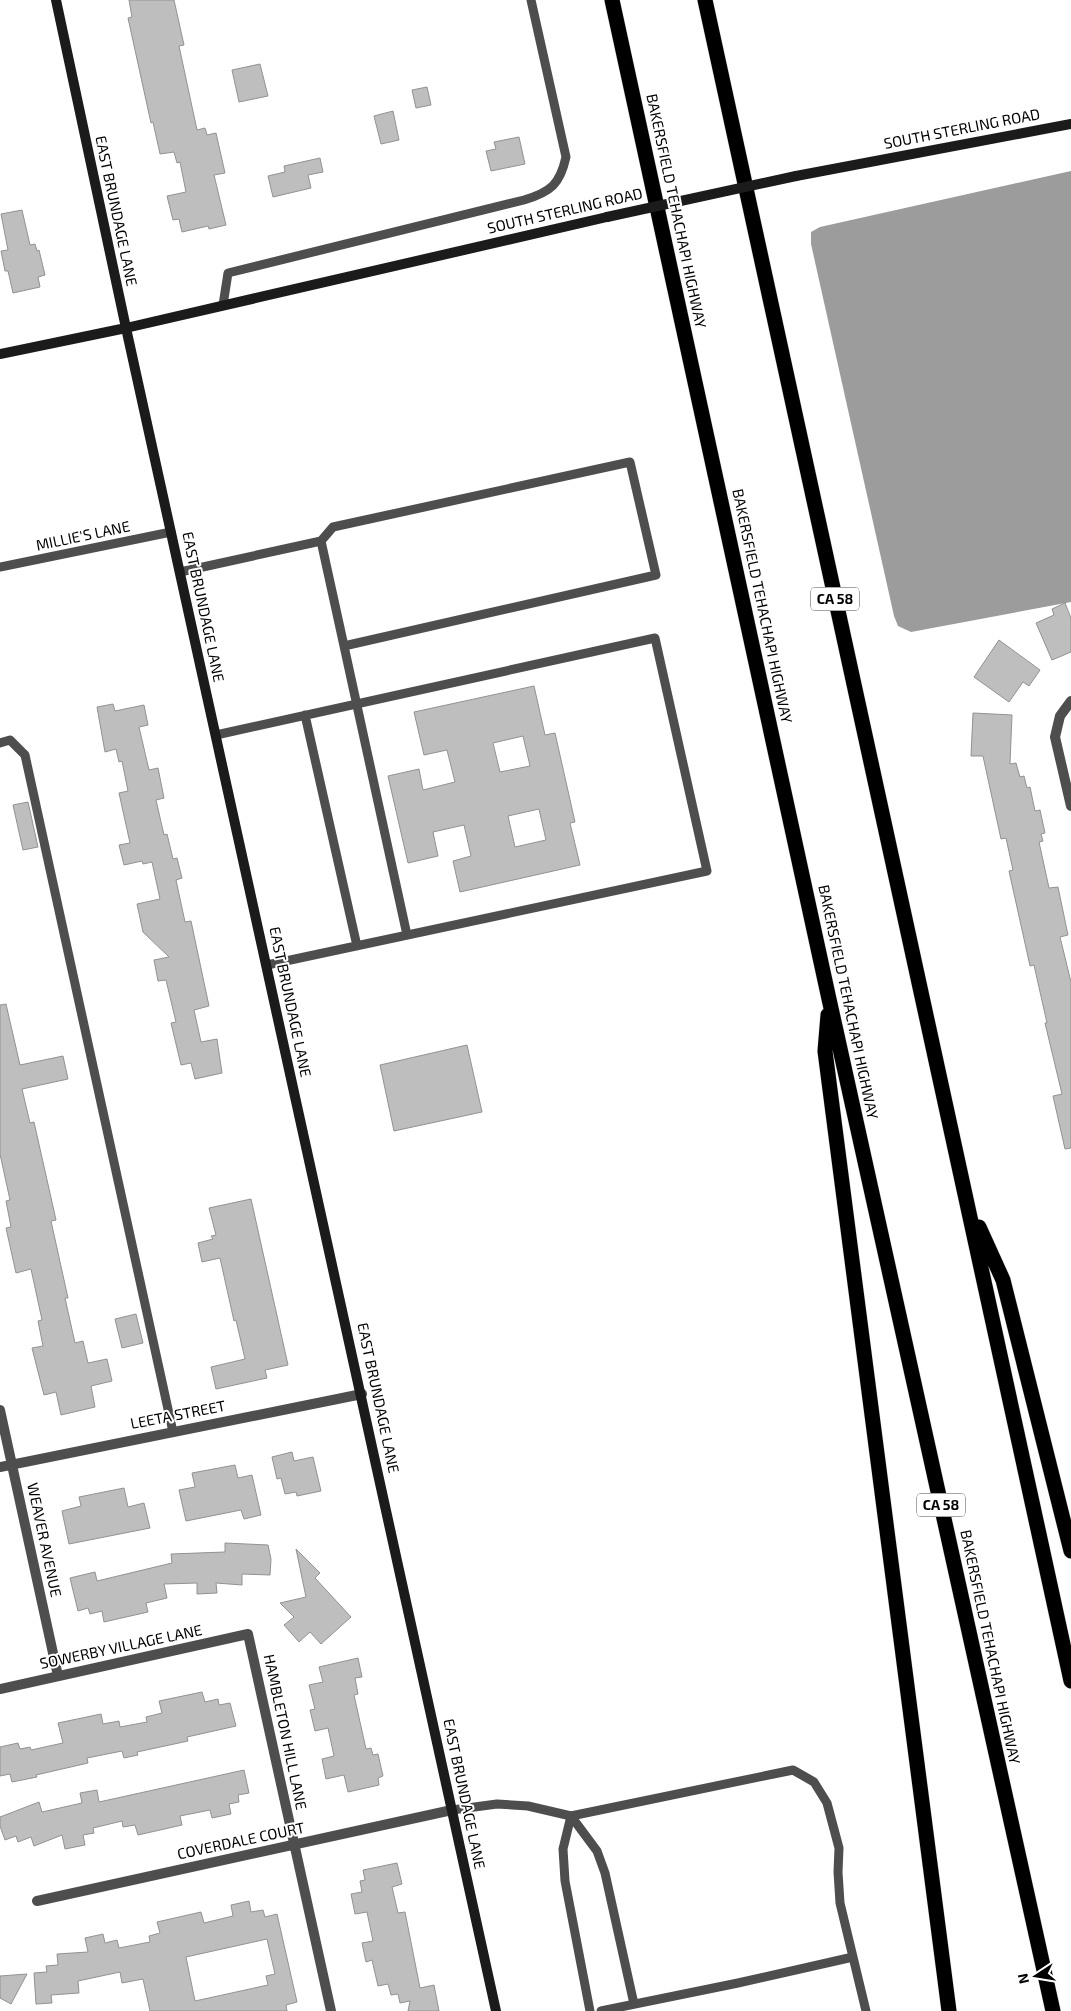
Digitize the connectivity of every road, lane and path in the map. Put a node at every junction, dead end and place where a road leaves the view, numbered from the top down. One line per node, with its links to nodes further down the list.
1 (56, 0): 7 (main road, EAST BRUNDAGE LANE)
2 (531, 0): 6 (lane)
3 (612, 0): 23 (highway, BAKERSFIELD TEHACHAPI HIGHWAY / CA 58)
4 (705, 0): 24 (highway, CA 58)
5 (1071, 124): 6 (main road, SOUTH STERLING ROAD, bridge)
6 (223, 305): 7 (main road, SOUTH STERLING ROAD)
7 (126, 328): 8 (main road, SOUTH STERLING ROAD); 9 (main road, EAST BRUNDAGE LANE)
8 (0, 354)
9 (171, 532): 11 (lane, MILLIE'S LANE); 12 (main road, EAST BRUNDAGE LANE)
10 (321, 541): 12 (lane); 13 (lane); 13 (lane)
11 (0, 567)
12 (180, 572): 17 (main road, EAST BRUNDAGE LANE)
13 (344, 646): 15 (lane)
14 (1071, 701): 19 (street)
15 (356, 704): 16 (lane); 20 (lane); 20 (lane)
16 (305, 715): 17 (lane); 21 (lane)
17 (216, 735): 22 (main road, EAST BRUNDAGE LANE)
18 (0, 742): 27 (lane)
19 (1071, 806)
20 (407, 935): 21 (lane)
21 (357, 946): 22 (lane)
22 (267, 965): 25 (main road, EAST BRUNDAGE LANE)
23 (830, 999): 46 (highway); 47 (highway, BAKERSFIELD TEHACHAPI HIGHWAY / CA 58)
24 (966, 1199): 30 (highway); 33 (highway, CA 58)
25 (362, 1394): 27 (street, LEETA STREET); 35 (main road, EAST BRUNDAGE LANE)
26 (0, 1410): 28 (street, WEAVER AVENUE)
27 (173, 1432): 28 (street, LEETA STREET)
28 (12, 1464): 29 (street, LEETA STREET); 32 (street, WEAVER AVENUE)
29 (0, 1467)
30 (1071, 1551)
31 (248, 1634): 32 (street, SOWERBY VILLAGE LANE); 37 (street, HAMBLETON HILL LANE)
32 (58, 1676): 34 (street, SOWERBY VILLAGE LANE)
33 (1071, 1681)
34 (0, 1689)
35 (452, 1810): 36 (lane); 37 (street, COVERDALE COURT); 42 (main road, EAST BRUNDAGE LANE)
36 (571, 1816): 39 (lane); 40 (lane); 43 (lane)
37 (294, 1845): 38 (street, COVERDALE COURT); 41 (street, HAMBLETON HILL LANE)
38 (36, 1901)
39 (853, 1957): 40 (lane); 45 (lane)
40 (634, 2004): 44 (lane)
41 (331, 2011)
42 (496, 2011)
43 (590, 2011)
44 (601, 2011)
45 (866, 2011)
46 (949, 2011)
47 (1053, 2011)

